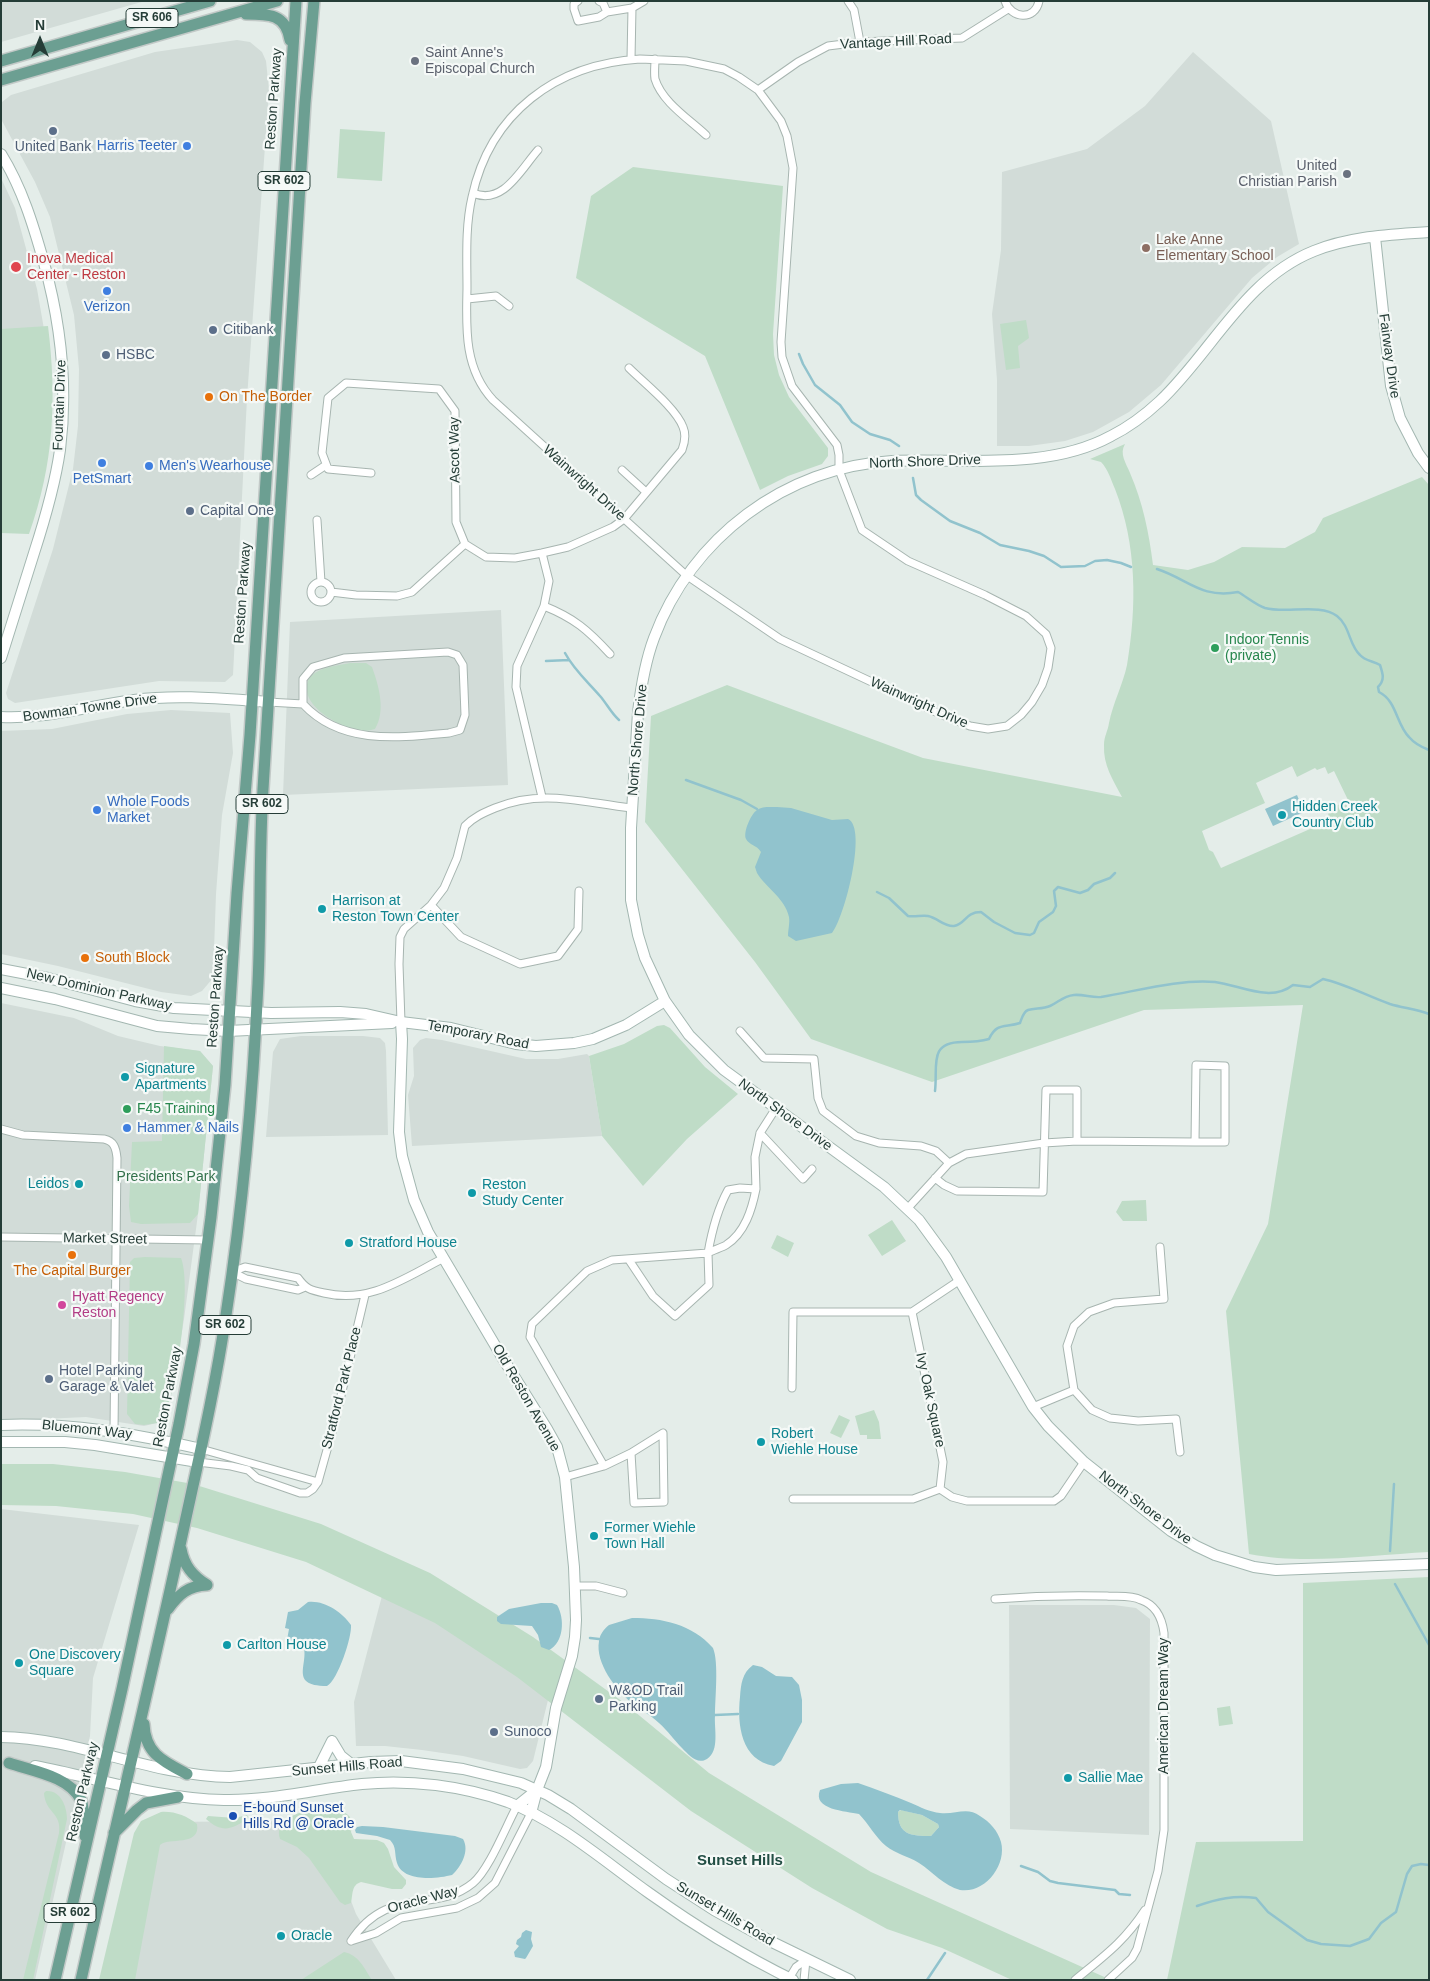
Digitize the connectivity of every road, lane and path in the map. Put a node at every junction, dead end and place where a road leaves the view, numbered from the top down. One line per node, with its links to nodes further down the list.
1 (210, 1): 18 (main road, SR 606)
2 (277, 1): 13 (main road, SR 606)
3 (296, 1): 15 (main road, Reston Parkway / SR 602)
4 (314, 1): 48 (main road, SR 602)
5 (578, 1): 12 (street)
6 (599, 1): 12 (street)
7 (644, 1): 11 (street)
8 (848, 1): 14 (street)
9 (1040, 1): 10 (street, Vantage Hill Road)
10 (1007, 5): 14 (street, Vantage Hill Road)
11 (632, 8): 12 (street); 16 (street)
12 (607, 12)
13 (232, 14): 15 (main road); 19 (main road, SR 606)
14 (860, 42): 20 (street, Vantage Hill Road)
15 (292, 51): 47 (main road, Reston Parkway / SR 602)
16 (631, 59): 17 (street, Wainwright Drive); 24 (street, Wainwright Drive)
17 (655, 59): 20 (street, Wainwright Drive); 21 (street)
18 (1, 61)
19 (1, 80)
20 (758, 90): 33 (street, Wainwright Drive)
21 (706, 135)
22 (538, 150): 24 (street)
23 (1, 154): 46 (street, Fountain Drive)
24 (473, 193): 27 (street, Wainwright Drive)
25 (1429, 232): 26 (street, North Shore Drive)
26 (1374, 237): 31 (street, Fairway Drive); 33 (street, North Shore Drive)
27 (467, 300): 28 (street); 37 (street, Wainwright Drive)
28 (509, 306)
29 (629, 368): 36 (street)
30 (326, 465): 34 (street); 35 (street); 39 (street, Ascot Way)
31 (1429, 468)
32 (622, 470): 36 (street)
33 (839, 470): 41 (street, North Shore Drive); 41 (street, Wainwright Drive)
34 (371, 473)
35 (311, 475)
36 (646, 492): 37 (street)
37 (624, 519): 40 (street); 41 (street, Wainwright Drive)
38 (317, 520): 42 (street)
39 (465, 544): 40 (street); 43 (street)
40 (542, 553): 44 (street)
41 (686, 575): 52 (street, North Shore Drive)
42 (321, 582): 43 (street); 43 (street)
43 (331, 592)
44 (544, 606): 45 (street); 51 (street)
45 (610, 654)
46 (1, 658)
47 (252, 701): 48 (street, Bowman Towne Drive); 50 (street, Bowman Towne Drive); 58 (main road, Reston Parkway / SR 602)
48 (268, 702): 49 (street); 59 (main road, SR 602)
49 (303, 704): 49 (street)
50 (1, 717)
51 (542, 797): 52 (street); 54 (street)
52 (632, 808): 57 (street, North Shore Drive)
53 (579, 891): 54 (street)
54 (431, 904): 60 (street)
55 (1, 969): 58 (street, New Dominion Parkway)
56 (1, 988): 62 (street, New Dominion Parkway)
57 (665, 1001): 60 (street, Temporary Road); 64 (street, North Shore Drive)
58 (230, 1011): 59 (street, New Dominion Parkway); 62 (main road, Reston Parkway / SR 602)
59 (257, 1012): 60 (street, Temporary Road); 61 (main road, SR 602)
60 (400, 1022): 61 (street, Temporary Road); 80 (street, Old Reston Avenue)
61 (256, 1029): 62 (street, New Dominion Parkway); 82 (main road, SR 602)
62 (228, 1031): 77 (main road, Reston Parkway / SR 602)
63 (740, 1031): 70 (street)
64 (776, 1108): 66 (street); 74 (street, North Shore Drive)
65 (1, 1129): 76 (street)
66 (760, 1133): 71 (street); 73 (street)
67 (1076, 1141): 68 (street); 69 (street); 69 (street)
68 (1195, 1142): 68 (street)
69 (1044, 1143): 70 (street); 72 (street)
70 (949, 1163): 72 (street)
71 (812, 1169)
72 (935, 1178): 74 (street)
73 (756, 1189): 79 (street); 79 (street)
74 (908, 1208): 83 (street, North Shore Drive)
75 (1, 1237): 76 (street, Market Street)
76 (116, 1239): 77 (street, Market Street); 91 (street)
77 (208, 1240): 93 (main road, Reston Parkway / SR 602)
78 (1160, 1247): 88 (street)
79 (708, 1253): 81 (street); 81 (street)
80 (444, 1258): 85 (street); 101 (street, Old Reston Avenue)
81 (629, 1260): 100 (street)
82 (232, 1272): 84 (street); 84 (street); 94 (main road, SR 602)
83 (960, 1280): 86 (street); 89 (street, North Shore Drive)
84 (305, 1287): 85 (street)
85 (365, 1295): 102 (street, Stratford Park Place)
86 (912, 1312): 87 (street); 103 (street, Ivy Oak Square)
87 (792, 1388)
88 (1074, 1390): 89 (street); 95 (street)
89 (1033, 1407): 99 (street, North Shore Drive)
90 (1, 1425): 91 (street, Bluemont Way)
91 (114, 1431): 93 (street, Bluemont Way)
92 (1, 1442): 97 (street, Bluemont Way)
93 (175, 1443): 94 (street, Bluemont Way); 97 (main road, Reston Parkway / SR 602)
94 (201, 1449): 98 (main road, SR 602); 102 (street)
95 (1180, 1452)
96 (631, 1453): 96 (street); 100 (street)
97 (172, 1458): 98 (street, Bluemont Way); 113 (main road, Reston Parkway / SR 602)
98 (198, 1462): 102 (street); 105 (main road, SR 602)
99 (1084, 1462): 103 (street); 106 (street, North Shore Drive)
100 (604, 1466): 101 (street)
101 (565, 1477): 107 (street, Old Reston Avenue)
102 (318, 1482)
103 (940, 1489): 104 (street)
104 (793, 1499)
105 (181, 1541): 110 (main road, SR 602); 110 (main road)
106 (1429, 1564)
107 (575, 1586): 108 (street); 121 (street, Old Reston Avenue)
108 (623, 1593)
109 (995, 1599): 127 (street, American Dream Way)
110 (165, 1612): 111 (main road, SR 602)
111 (144, 1710): 115 (main road, SR 602); 118 (main road)
112 (1, 1736): 113 (street, Sunset Hills Road)
113 (106, 1755): 115 (street, Sunset Hills Road); 119 (main road, Reston Parkway / SR 602)
114 (5, 1763): 119 (street, Sunset Hills Road); 126 (main road)
115 (132, 1763): 118 (street, Sunset Hills Road); 120 (main road, SR 602)
116 (351, 1764): 117 (street, Sunset Hills Road); 117 (street); 121 (street, Sunset Hills Road)
117 (319, 1767): 118 (street, Sunset Hills Road)
118 (187, 1774)
119 (101, 1780): 120 (street, Sunset Hills Road); 126 (main road, Reston Parkway / SR 602)
120 (126, 1786): 122 (street, Sunset Hills Road); 125 (main road, SR 602)
121 (537, 1790): 123 (street); 124 (street, Old Reston Avenue); 128 (street, Sunset Hills Road)
122 (178, 1797): 123 (street, Sunset Hills Road); 125 (main road)
123 (517, 1806): 124 (street, Sunset Hills Road); 124 (street, Oracle Way)
124 (531, 1813): 130 (street, Sunset Hills Road)
125 (114, 1833): 132 (main road, SR 602)
126 (86, 1846): 131 (main road, Reston Parkway / SR 602)
127 (1147, 1906): 129 (street); 135 (street)
128 (806, 1960): 130 (street); 133 (street); 134 (street, Sunset Hills Road)
129 (1110, 1978)
130 (790, 1979)
131 (54, 1980)
132 (80, 1980)
133 (804, 1980)
134 (850, 1980)
135 (1075, 1980)

